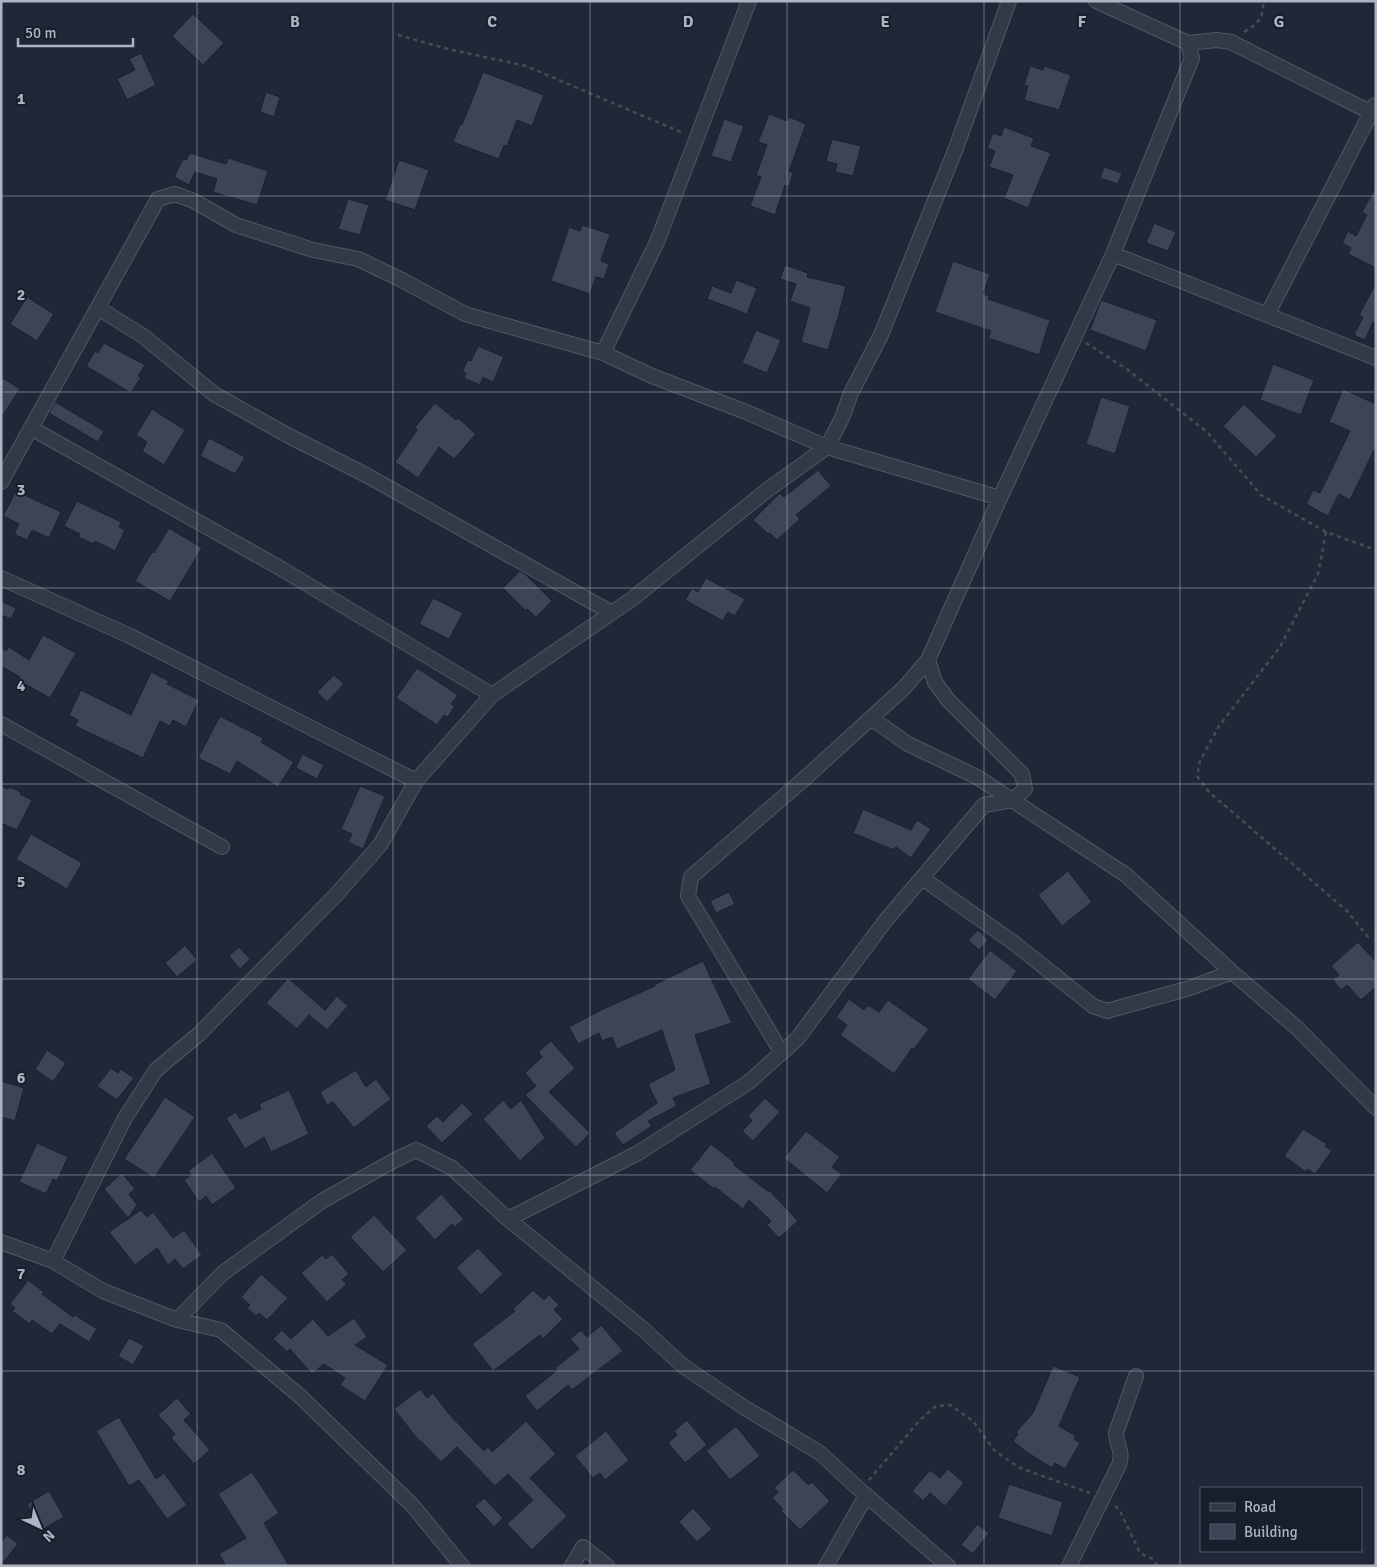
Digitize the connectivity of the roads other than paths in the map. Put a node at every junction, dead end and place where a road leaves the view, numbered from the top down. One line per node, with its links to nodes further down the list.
1 (749, 1): 9 (street)
2 (1010, 1): 12 (street)
3 (1096, 1): 4 (street)
4 (1188, 43): 5 (street); 6 (street)
5 (1374, 110): 8 (street)
6 (1113, 254): 8 (street); 14 (street)
7 (98, 308): 9 (street); 11 (street); 16 (street)
8 (1267, 315): 10 (street)
9 (604, 353): 12 (street)
10 (1376, 358)
11 (31, 428): 13 (street); 18 (street)
12 (827, 448): 14 (street); 16 (street)
13 (1, 482)
14 (1000, 498): 17 (street)
15 (1, 578): 21 (street)
16 (612, 613): 18 (street)
17 (928, 660): 19 (street); 22 (street)
18 (492, 695): 21 (street)
19 (870, 718): 22 (street); 26 (street)
20 (1, 724): 23 (street)
21 (416, 781): 30 (street)
22 (1013, 800): 24 (street); 25 (street)
23 (222, 847)
24 (922, 878): 25 (street); 26 (street)
25 (1232, 972): 27 (street)
26 (782, 1053): 28 (street)
27 (1376, 1108)
28 (508, 1218): 31 (street); 33 (street)
29 (1, 1242): 30 (street)
30 (53, 1261): 31 (street)
31 (177, 1320): 34 (street)
32 (1136, 1376): 39 (street)
33 (863, 1493): 37 (street); 38 (street)
34 (462, 1566)
35 (572, 1566): 36 (street)
36 (607, 1566)
37 (826, 1566)
38 (948, 1566)
39 (1070, 1566)

